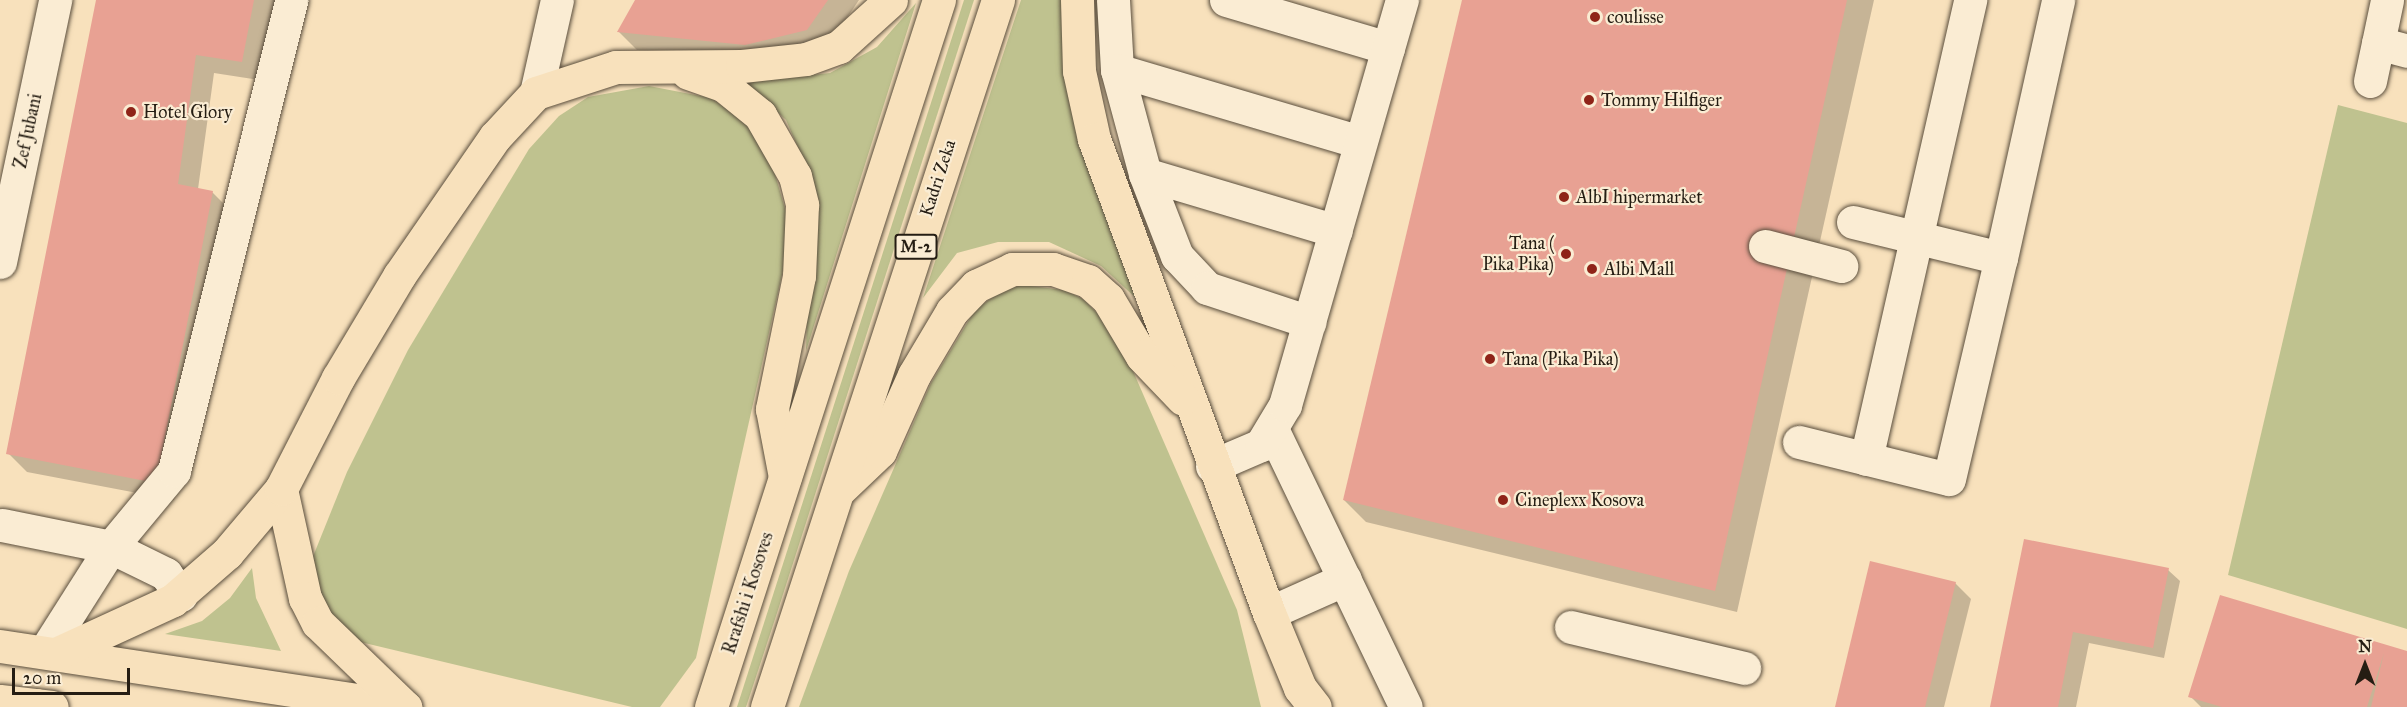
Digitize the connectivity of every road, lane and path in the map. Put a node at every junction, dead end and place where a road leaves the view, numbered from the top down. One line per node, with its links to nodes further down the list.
1 (54, 0): 27 (street, Zef Jubani)
2 (291, 0): 39 (street)
3 (557, 0): 19 (street)
4 (891, 0): 16 (main road)
5 (939, 0): 35 (main road)
6 (998, 0): 37 (main road, Kadri Zeka / M-2)
7 (1077, 0): 30 (main road)
8 (1113, 0): 17 (street)
9 (1226, 0): 15 (street)
10 (1402, 0): 15 (street)
11 (1970, 0): 24 (street)
12 (2058, 0): 26 (street)
13 (2387, 0): 14 (street)
14 (2392, 47): 18 (street)
15 (1388, 48): 20 (street)
16 (648, 65): 19 (main road); 35 (main road)
17 (1117, 70): 20 (street); 21 (street)
18 (2370, 81)
19 (536, 93): 36 (main road)
20 (1360, 142): 23 (street)
21 (1145, 174): 23 (street); 29 (street)
22 (1853, 222): 24 (street)
23 (1336, 231): 29 (street)
24 (1917, 237): 26 (street); 33 (street)
25 (1765, 246): 28 (street)
26 (2001, 258): 33 (street)
27 (0, 262)
28 (1841, 266)
29 (1310, 322): 31 (street)
30 (1192, 409): 34 (main road); 37 (main road)
31 (1273, 431): 34 (street); 40 (street)
32 (1799, 442): 33 (street)
33 (1866, 459)
34 (1212, 466): 42 (main road)
35 (785, 479): 51 (main road, Rrafshi i Kosoves)
36 (281, 489): 41 (main road); 50 (main road)
37 (835, 494): 52 (main road, M-2)
38 (2, 525): 39 (street)
39 (111, 547): 41 (street); 45 (street)
40 (1345, 579): 42 (street); 53 (street)
41 (181, 595): 45 (main road)
42 (1269, 614): 48 (main road)
43 (1571, 627): 46 (street)
44 (0, 646): 45 (main road)
45 (52, 652): 50 (main road)
46 (1744, 668)
47 (0, 701): 49 (main road)
48 (1305, 701)
49 (42, 706)
50 (405, 707)
51 (711, 707)
52 (767, 707)
53 (1406, 707)

